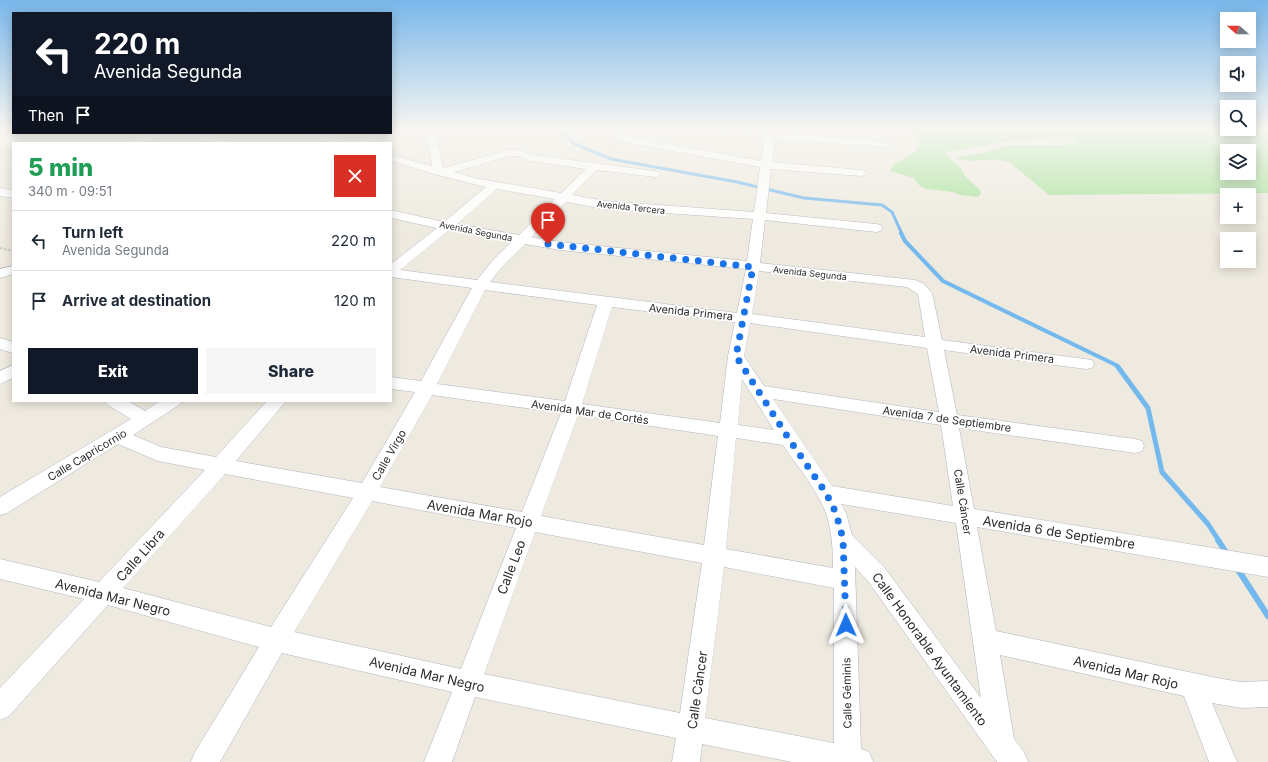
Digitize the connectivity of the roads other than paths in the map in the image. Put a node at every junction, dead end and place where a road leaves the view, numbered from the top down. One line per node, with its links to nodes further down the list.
1 (413, 165): 7 (street, Avenida Tercera)
2 (437, 165): 7 (street)
3 (471, 165): 7 (street)
4 (597, 165): 13 (street, Calle Virgo)
5 (607, 165): 8 (street)
6 (767, 165): 9 (street); 15 (street)
7 (438, 172): 10 (street, Avenida Tercera)
8 (655, 174)
9 (861, 174)
10 (494, 185): 13 (street, Avenida Tercera); 16 (street)
11 (0, 192): 12 (street)
12 (12, 194)
13 (564, 198): 15 (street, Avenida Tercera); 18 (street, Calle Virgo)
14 (392, 214): 16 (street, Avenida Segunda)
15 (759, 216): 17 (street, Avenida Tercera); 19 (street)
16 (447, 226): 18 (street, Avenida Segunda); 20 (street)
17 (876, 228)
18 (522, 240): 19 (street, Avenida Segunda); 25 (street, Calle Virgo)
19 (753, 267): 24 (street, Avenida Segunda); 27 (street)
20 (392, 269)
21 (12, 270): 23 (street)
22 (392, 273): 25 (street, Avenida Primera)
23 (0, 274)
24 (896, 281): 29 (street, Calle Cáncer)
25 (480, 286): 26 (street, Avenida Primera); 36 (street, Calle Virgo)
26 (606, 302): 27 (street, Avenida Primera); 41 (street, Calle Leo)
27 (744, 318): 29 (street, Avenida Primera); 31 (street)
28 (0, 343): 30 (street)
29 (934, 344): 32 (street, Avenida Primera); 43 (street, Calle Cáncer)
30 (12, 348)
31 (736, 356): 37 (street, Calle Géminis); 44 (street, Calle Cáncer)
32 (1086, 364)
33 (12, 372): 34 (street)
34 (0, 378)
35 (392, 383): 36 (street, Avenida Mar de Cortés)
36 (426, 389): 41 (street, Avenida Mar de Cortés); 49 (street, Calle Virgo)
37 (758, 391): 43 (street, Avenida 7 de Septiembre); 46 (street, Calle Géminis)
38 (116, 402): 42 (street)
39 (171, 402): 42 (street, Calle Capricornio)
40 (276, 402): 48 (street, Calle Libra)
41 (570, 409): 44 (street, Avenida Mar de Cortés); 53 (street, Calle Leo)
42 (145, 419): 45 (street, Calle Capricornio)
43 (949, 420): 47 (street, Avenida 7 de Septiembre); 52 (street, Calle Cáncer)
44 (727, 431): 46 (street, Avenida Mar de Cortés); 55 (street, Calle Cáncer)
45 (117, 436): 48 (street, Avenida Mar Rojo); 51 (street, Calle Capricornio)
46 (789, 439): 50 (street, Calle Géminis)
47 (1135, 446)
48 (221, 465): 49 (street, Avenida Mar Rojo); 59 (street, Calle Libra)
49 (367, 492): 53 (street, Avenida Mar Rojo); 60 (street, Calle Virgo)
50 (826, 493): 52 (street, Avenida 6 de Septiembre); 54 (street, Calle Géminis)
51 (0, 507)
52 (965, 516): 56 (street, Avenida 6 de Septiembre); 61 (street, Calle Cáncer)
53 (528, 522): 55 (street, Avenida Mar Rojo); 62 (street, Calle Leo)
54 (843, 539): 58 (street, Calle Géminis); 67 (street, Calle Honorable Ayuntamiento)
55 (714, 556): 58 (street, Avenida Mar Rojo); 66 (street, Calle Cáncer)
56 (1267, 567)
57 (0, 569): 59 (street, Avenida Mar Negro)
58 (845, 580): 68 (street, Calle Géminis)
59 (105, 594): 60 (street, Avenida Mar Negro); 65 (street, Calle Libra)
60 (276, 640): 62 (street, Avenida Mar Negro); 69 (street, Calle Virgo)
61 (986, 640): 63 (street, Avenida Mar Rojo); 67 (street, Calle Cáncer)
62 (467, 683): 66 (street, Avenida Mar Negro); 70 (street, Calle Leo)
63 (1193, 687): 64 (street, Avenida Mar Rojo); 72 (street)
64 (1268, 694)
65 (0, 707)
66 (692, 729): 68 (street, Avenida Mar Negro); 71 (street, Calle Cáncer)
67 (1007, 753)
68 (852, 761)
69 (205, 762)
70 (438, 762)
71 (686, 762)
72 (1223, 762)

